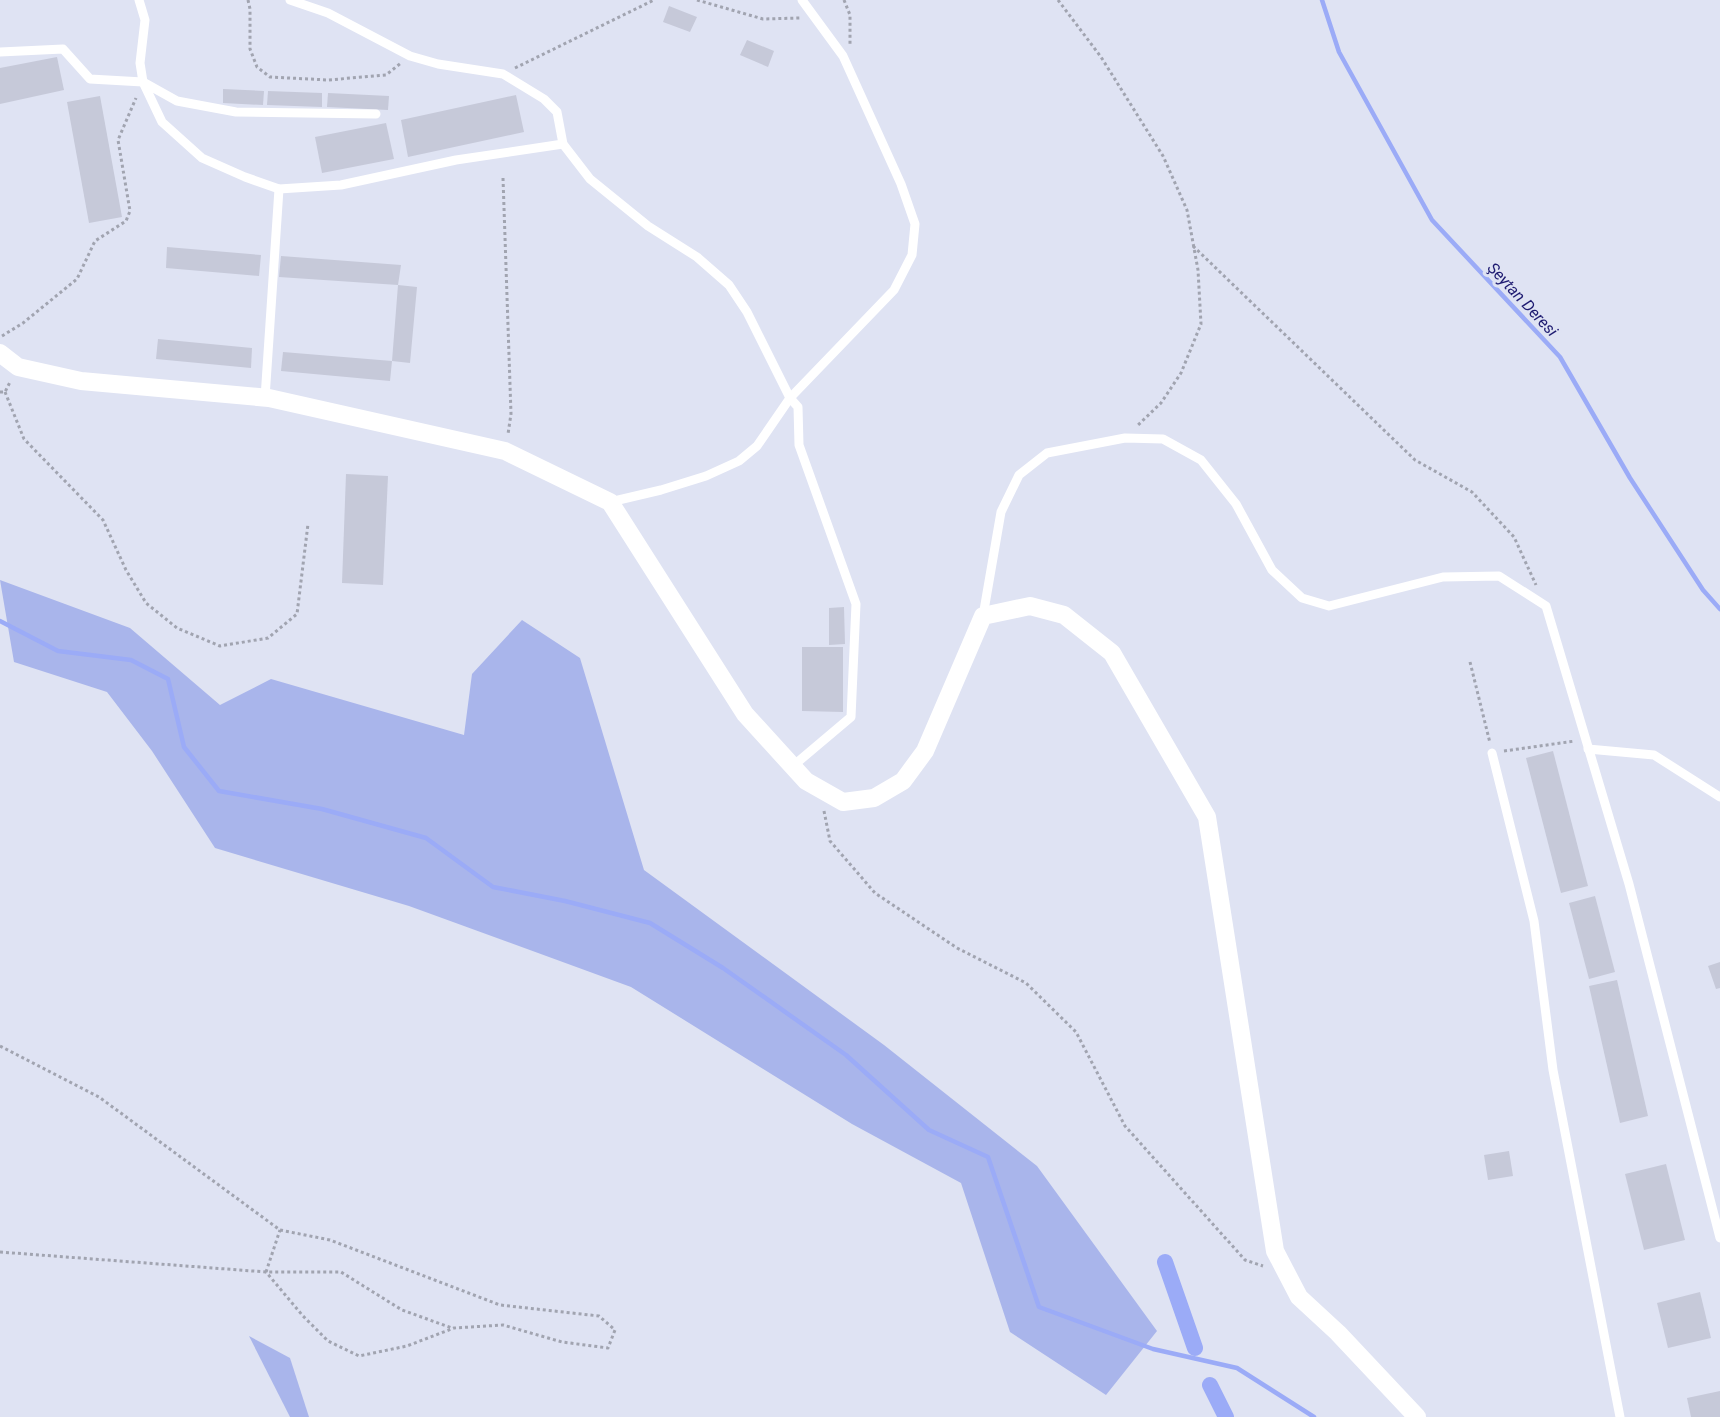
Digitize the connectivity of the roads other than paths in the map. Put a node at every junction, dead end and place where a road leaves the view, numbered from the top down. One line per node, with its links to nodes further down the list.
1 (140, 0): 5 (lane)
2 (290, 0): 7 (lane)
3 (802, 0): 11 (lane)
4 (0, 52): 5 (lane)
5 (143, 82): 6 (lane); 8 (lane)
6 (376, 114)
7 (563, 144): 8 (lane); 11 (lane)
8 (279, 189): 10 (lane)
9 (0, 352): 10 (street)
10 (265, 398): 12 (street)
11 (790, 398): 12 (lane); 16 (lane)
12 (610, 502): 16 (street)
13 (983, 616): 14 (lane); 16 (street); 19 (street)
14 (1587, 744): 17 (lane); 18 (lane)
15 (1492, 753): 20 (lane)
16 (792, 766)
17 (1720, 797)
18 (1720, 1239)
19 (1417, 1417)
20 (1620, 1417)

